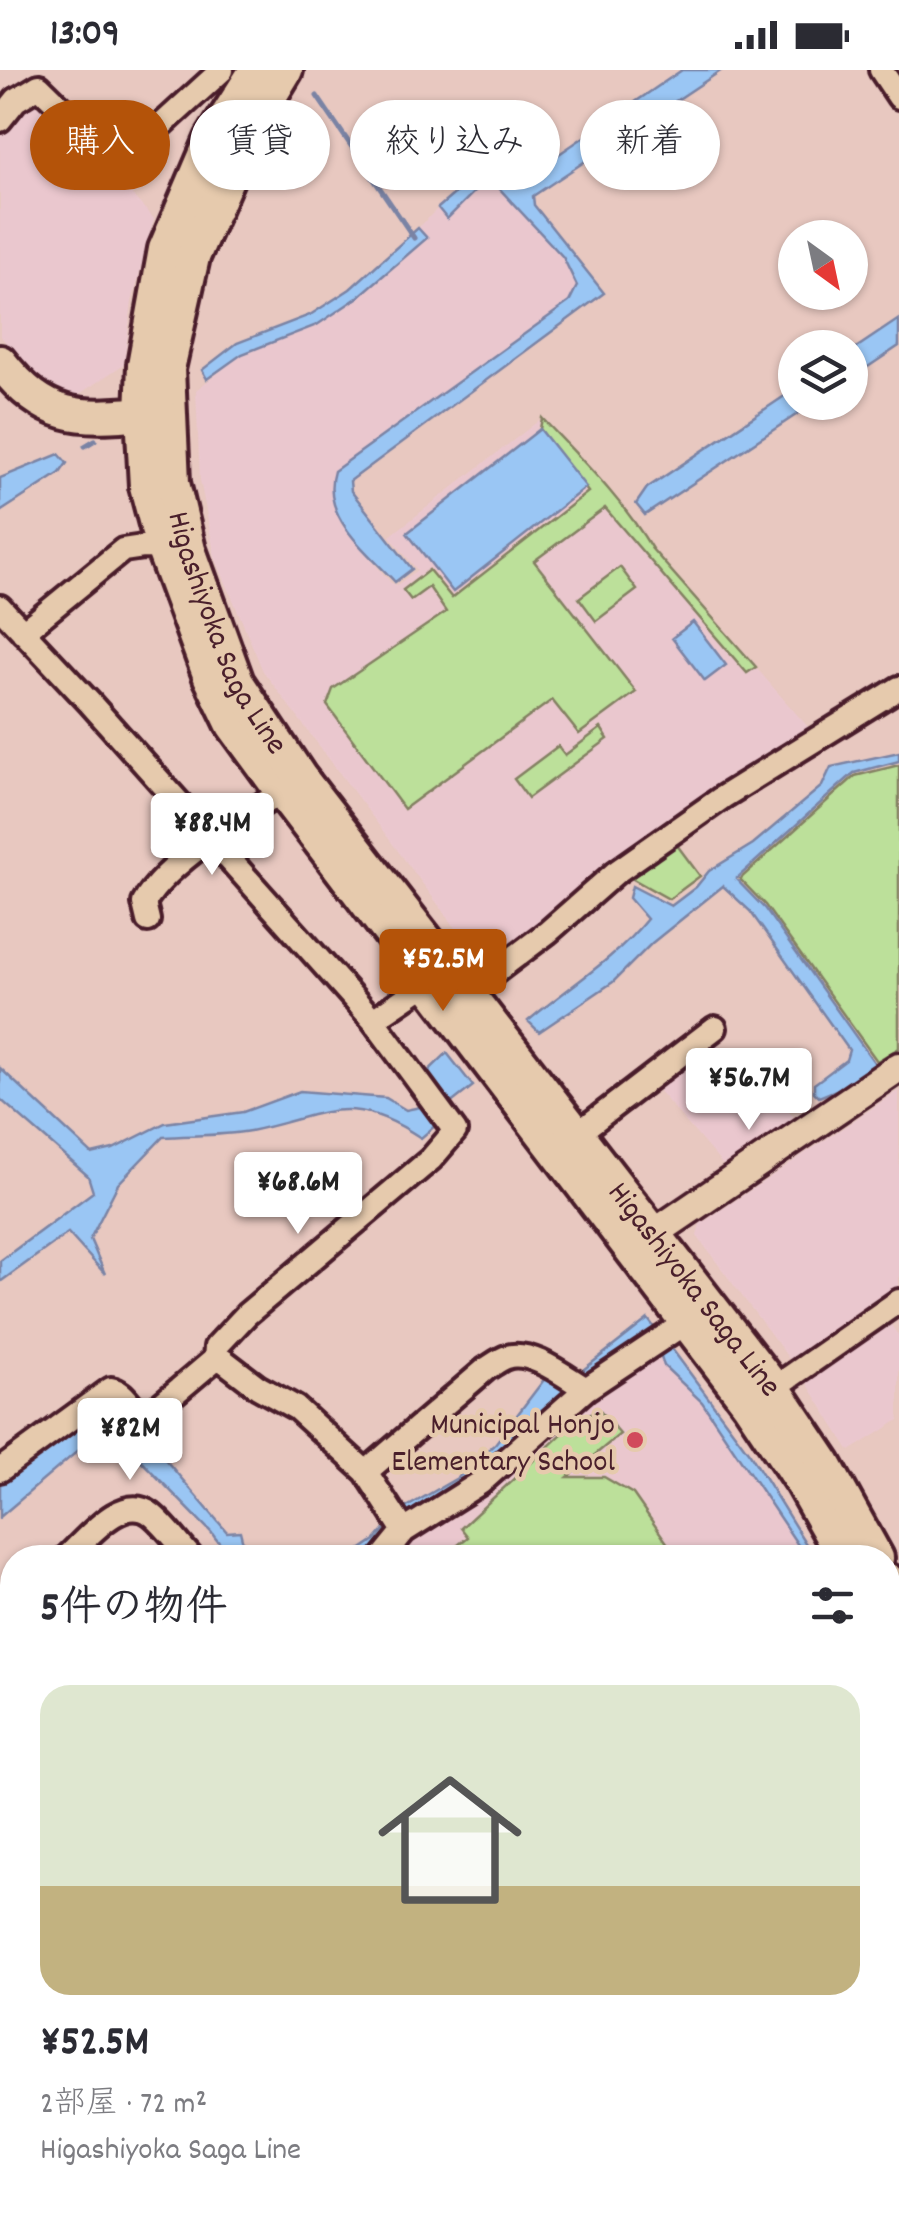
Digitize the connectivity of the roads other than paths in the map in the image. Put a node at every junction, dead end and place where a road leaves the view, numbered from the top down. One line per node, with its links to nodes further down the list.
1 (222, 70): 6 (street)
2 (256, 70): 8 (main road, Higashiyoka Saga Line)
3 (286, 70): 8 (main road, Higashiyoka Saga Line)
4 (881, 70): 5 (street)
5 (899, 97)
6 (0, 120)
7 (0, 362): 8 (main road)
8 (156, 412): 9 (main road, Higashiyoka Saga Line)
9 (175, 548): 11 (street); 13 (main road, Higashiyoka Saga Line); 16 (main road, Higashiyoka Saga Line)
10 (0, 607): 11 (street)
11 (23, 632): 14 (street)
12 (899, 688): 16 (street)
13 (282, 792): 14 (street); 16 (main road, Higashiyoka Saga Line)
14 (212, 838): 15 (street); 17 (street)
15 (148, 920)
16 (448, 988): 17 (street); 20 (main road, Higashiyoka Saga Line); 21 (main road, Higashiyoka Saga Line)
17 (373, 1020): 24 (street)
18 (714, 1028): 20 (street)
19 (899, 1067): 21 (street)
20 (577, 1134): 21 (main road, Higashiyoka Saga Line)
21 (643, 1241): 23 (main road, Higashiyoka Saga Line); 26 (main road, Higashiyoka Saga Line)
22 (899, 1301): 26 (street)
23 (667, 1334): 25 (street); 33 (main road, Higashiyoka Saga Line)
24 (215, 1359): 27 (street); 28 (street)
25 (578, 1384): 28 (street); 29 (street)
26 (774, 1388): 34 (main road, Higashiyoka Saga Line)
27 (0, 1470)
28 (366, 1472): 29 (street)
29 (400, 1524): 32 (street)
30 (80, 1545): 31 (street)
31 (180, 1545)
32 (389, 1545)
33 (836, 1545)
34 (869, 1545)

